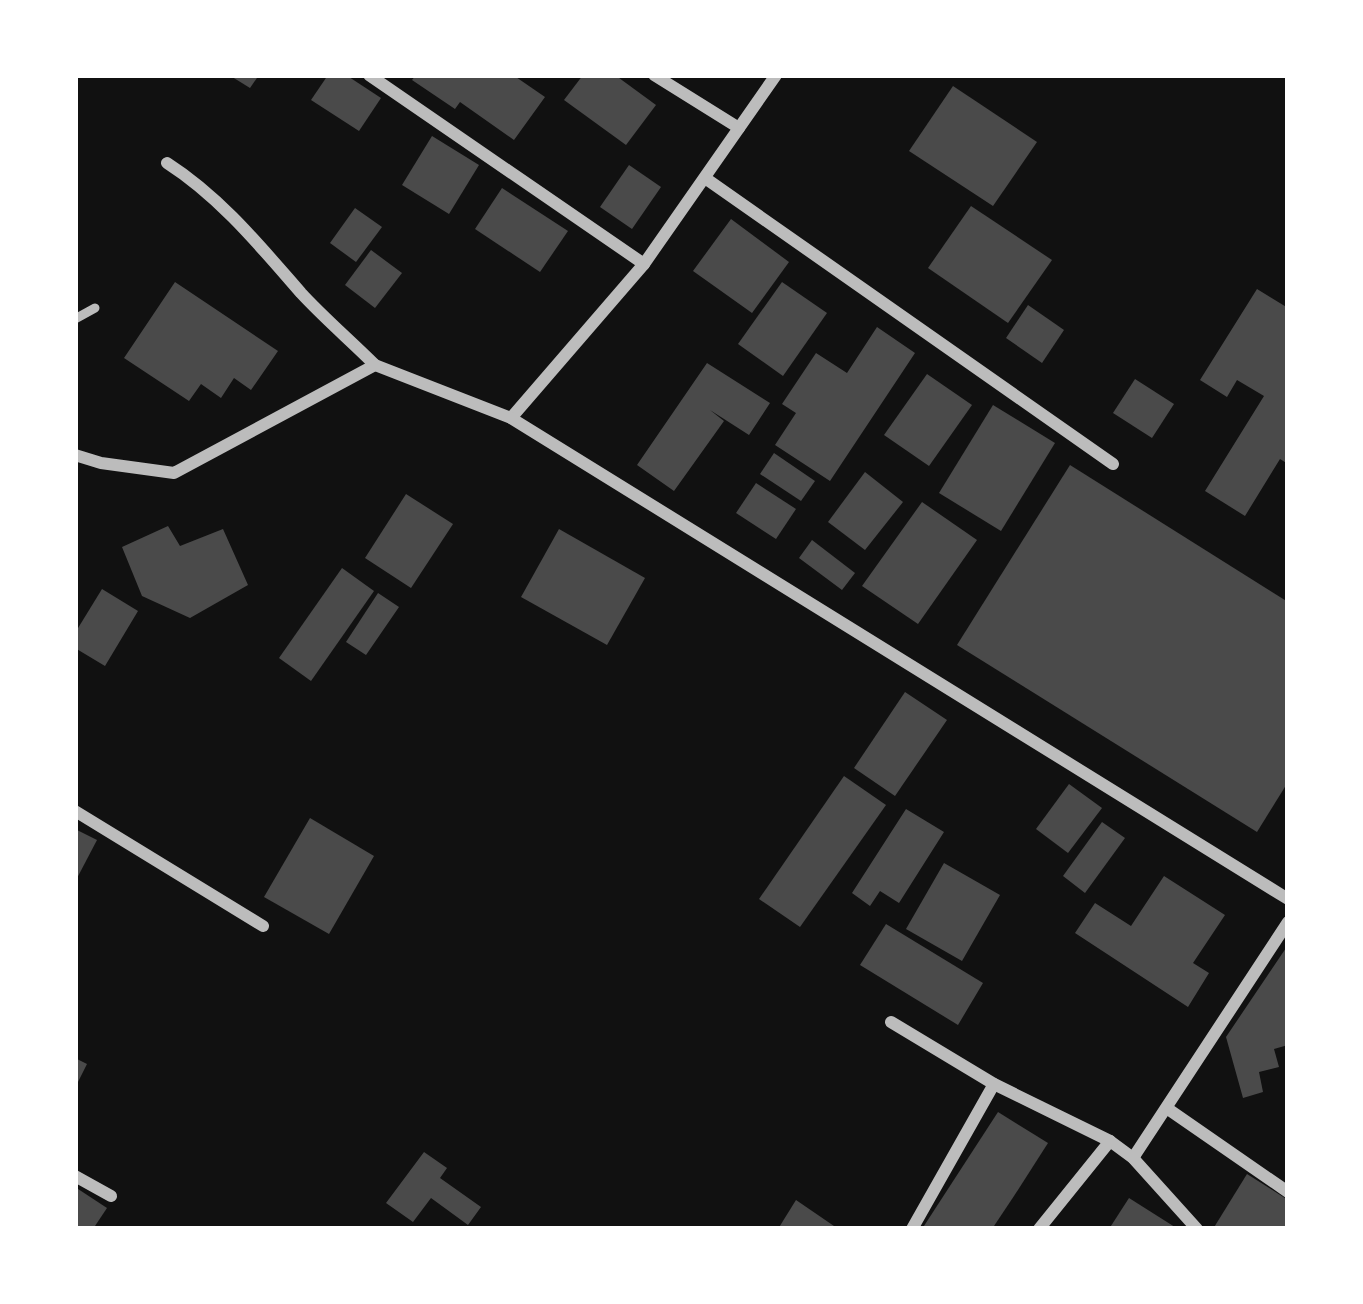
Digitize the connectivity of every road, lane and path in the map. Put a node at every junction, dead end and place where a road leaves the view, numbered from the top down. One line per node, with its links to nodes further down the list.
1 (369, 75): 7 (street)
2 (654, 75): 4 (street)
3 (776, 75): 4 (street)
4 (739, 128): 6 (street)
5 (167, 163): 10 (street)
6 (705, 178): 7 (street); 13 (street)
7 (644, 264): 11 (street)
8 (95, 308): 9 (lane)
9 (75, 319)
10 (375, 365): 11 (street); 12 (street)
11 (511, 418): 15 (street)
12 (75, 455)
13 (1113, 464)
14 (75, 811): 17 (street)
15 (1288, 899)
16 (1288, 922): 20 (street)
17 (263, 926)
18 (891, 1022): 19 (street)
19 (994, 1084): 21 (street); 26 (street)
20 (1168, 1109): 22 (street); 24 (street)
21 (1110, 1142): 22 (street); 27 (street)
22 (1133, 1158): 28 (street)
23 (75, 1176): 25 (street)
24 (1288, 1192)
25 (111, 1196)
26 (912, 1229)
27 (1039, 1229)
28 (1197, 1229)

